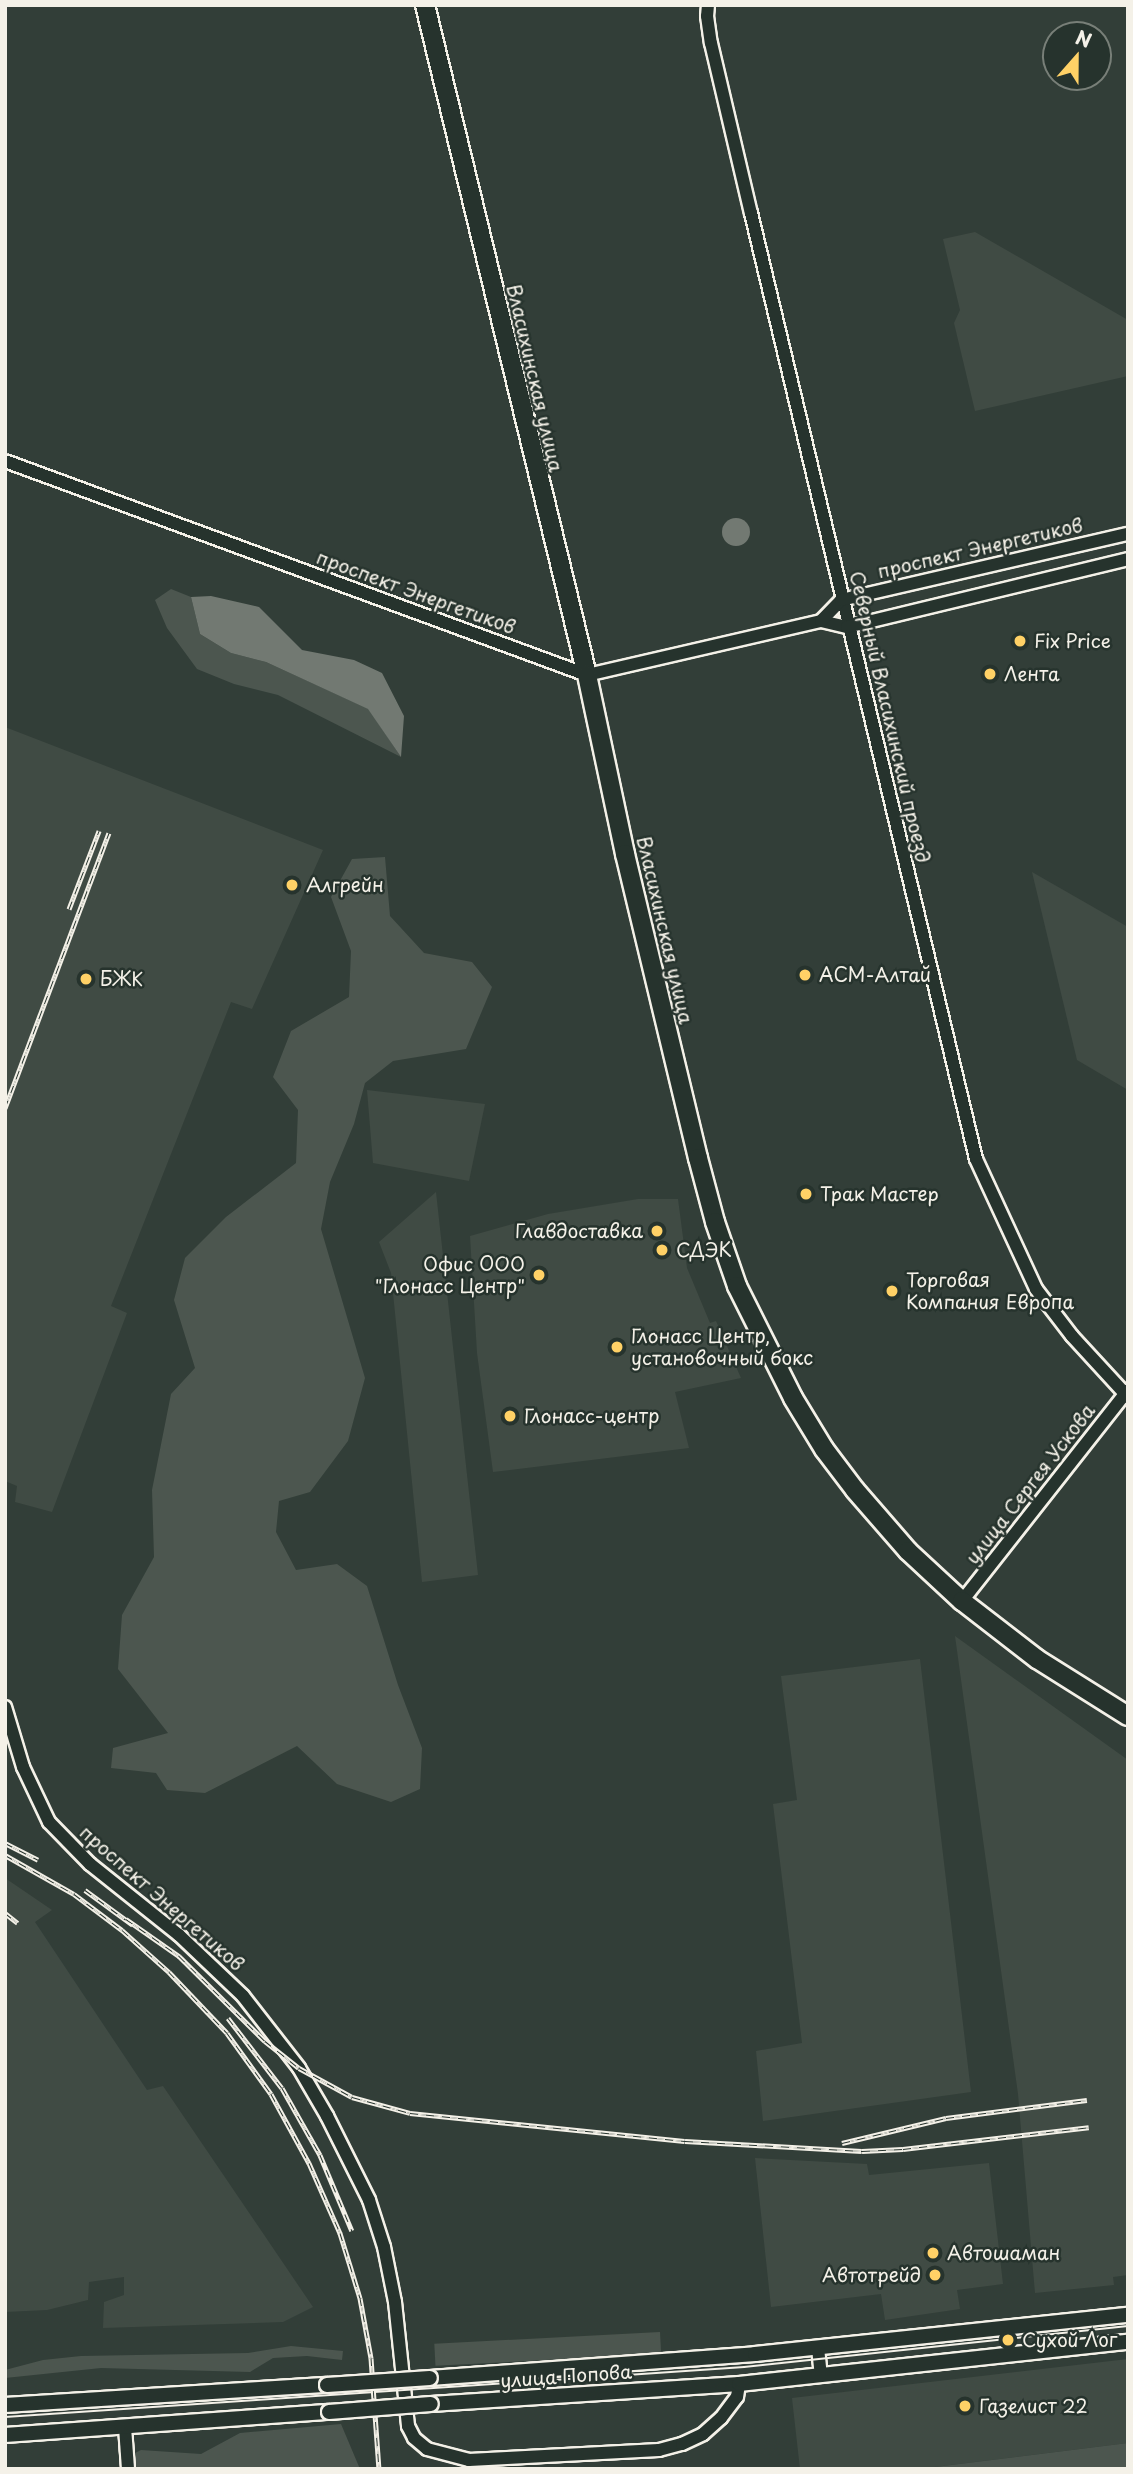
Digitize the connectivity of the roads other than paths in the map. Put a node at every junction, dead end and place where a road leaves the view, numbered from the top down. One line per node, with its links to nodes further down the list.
1 (425, 5): 9 (highway, Власихинская улица)
2 (708, 5): 6 (street, Северный Власихинский проезд)
3 (5, 461): 9 (street, проспект Энергетиков)
4 (1128, 534): 6 (street, проспект Энергетиков)
5 (1128, 559): 8 (street)
6 (841, 600): 7 (street); 8 (street, Северный Власихинский проезд)
7 (821, 621): 8 (street); 9 (street)
8 (847, 627): 10 (street, Северный Власихинский проезд)
9 (587, 675): 11 (highway, Власихинская улица)
10 (1127, 1394): 11 (street, улица Сергея Ускова)
11 (962, 1601): 13 (highway, Власихинская улица)
12 (5, 1707): 18 (street, проспект Энергетиков)
13 (1128, 1716)
14 (1128, 2315): 16 (main road)
15 (1128, 2342): 17 (main road, улица Попова)
16 (818, 2348): 17 (street); 19 (main road, bridge)
17 (821, 2376): 18 (main road, улица Попова)
18 (739, 2384): 20 (main road, улица Попова, bridge)
19 (5, 2405)
20 (125, 2427): 21 (main road, улица Попова); 22 (street)
21 (5, 2435)
22 (128, 2469)

